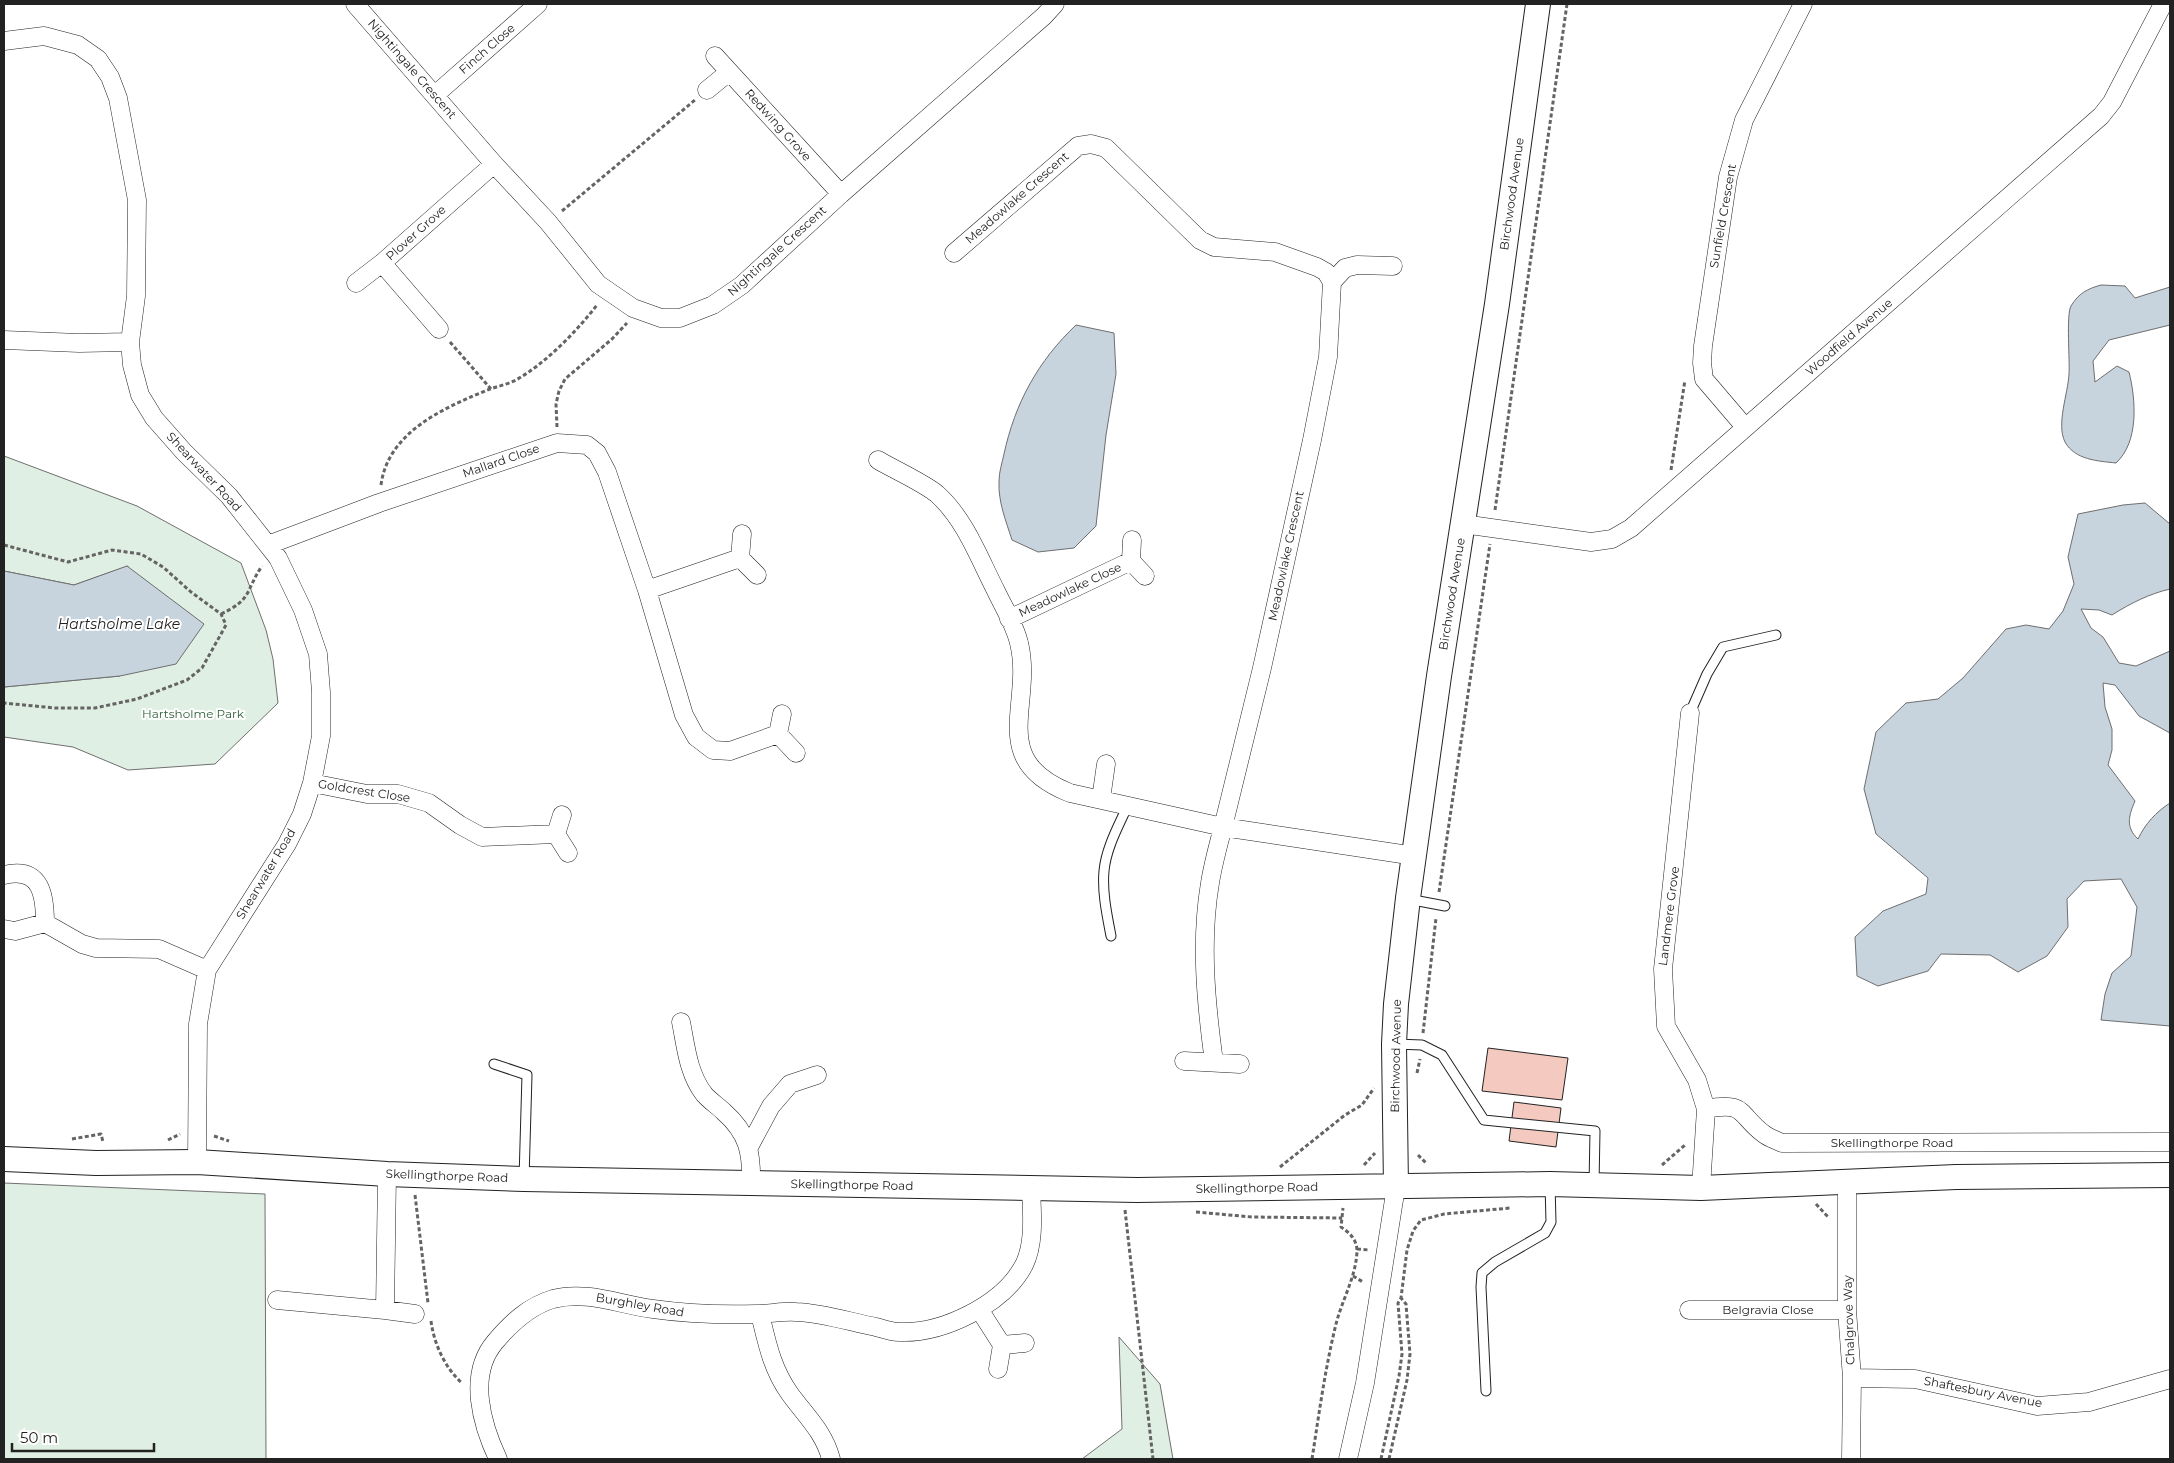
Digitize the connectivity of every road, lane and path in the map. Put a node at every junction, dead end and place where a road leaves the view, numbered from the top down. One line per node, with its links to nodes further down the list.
1 (355, 4): 12 (street, Nightingale Crescent)
2 (538, 4): 12 (street, Finch Close)
3 (1055, 4): 14 (street, Nightingale Crescent)
4 (1538, 4): 34 (main road, Birchwood Avenue)
5 (1567, 4): 33 (path)
6 (1803, 4): 26 (street, Sunfield Crescent)
7 (2164, 11): 28 (street, Woodfield Avenue)
8 (4, 41): 25 (street, Shearwater Road)
9 (716, 56): 10 (street, Redwing Grove)
10 (729, 72): 11 (street); 14 (street, Redwing Grove)
11 (708, 90): 15 (path)
12 (435, 95): 13 (street, Nightingale Crescent)
13 (494, 164): 15 (street, Nightingale Crescent); 17 (street, Plover Grove)
14 (840, 194): 22 (street, Nightingale Crescent)
15 (548, 222): 21 (street, Nightingale Crescent)
16 (954, 253): 19 (street, Meadowlake Crescent)
17 (382, 264): 20 (street); 23 (street, Plover Grove)
18 (1393, 266): 19 (street)
19 (1332, 282): 58 (street, Meadowlake Crescent)
20 (356, 283)
21 (607, 290): 22 (street, Nightingale Crescent); 27 (path)
22 (633, 308): 29 (path)
23 (440, 329): 27 (path)
24 (4, 340): 25 (street)
25 (130, 342): 39 (street, Shearwater Road)
26 (1702, 363): 28 (street, Sunfield Crescent); 31 (path)
27 (491, 389): 32 (path)
28 (1746, 427): 31 (street, Woodfield Avenue)
29 (556, 443): 32 (street, Mallard Close); 44 (street, Mallard Close)
30 (878, 460): 46 (street, Meadowlake Close)
31 (1667, 496): 34 (street, Woodfield Avenue)
32 (379, 503): 39 (street, Mallard Close)
33 (1494, 515)
34 (1463, 524): 61 (main road, Birchwood Avenue)
35 (742, 534): 40 (street)
36 (1132, 540): 41 (street, Meadowlake Close)
37 (1490, 542): 63 (path)
38 (4, 545): 45 (path)
39 (273, 552): 45 (path); 54 (street, Shearwater Road)
40 (740, 558): 42 (street); 44 (street)
41 (1131, 562): 43 (street, Meadowlake Close); 46 (street, Meadowlake Close)
42 (757, 575)
43 (1145, 576)
44 (647, 590): 51 (street, Mallard Close)
45 (221, 614): 48 (path)
46 (1009, 619): 55 (street, Meadowlake Close)
47 (1776, 635): 49 (lane)
48 (4, 702)
49 (1690, 713): 80 (street, Landmere Grove)
50 (782, 714): 51 (street)
51 (778, 734): 52 (street)
52 (796, 753)
53 (1106, 764): 55 (street)
54 (312, 783): 59 (street, Goldcrest Close); 70 (street, Shearwater Road)
55 (1101, 799): 56 (street, Meadowlake Close)
56 (1128, 805): 58 (street, Meadowlake Close); 69 (lane)
57 (562, 815): 59 (street)
58 (1222, 827): 61 (street); 75 (street, Meadowlake Crescent)
59 (556, 834): 60 (street)
60 (568, 853)
61 (1415, 856): 64 (main road, Birchwood Avenue)
62 (4, 875): 67 (street)
63 (1439, 894)
64 (1408, 898): 65 (lane); 73 (main road, Birchwood Avenue)
65 (1445, 906)
66 (1436, 917): 72 (path)
67 (45, 923): 68 (street); 70 (street)
68 (4, 929)
69 (1111, 936)
70 (207, 970): 88 (street, Shearwater Road)
71 (681, 1022): 84 (street)
72 (1423, 1033)
73 (1394, 1044): 98 (lane); 99 (main road, Birchwood Avenue)
74 (1184, 1061): 75 (street)
75 (1214, 1062): 77 (street)
76 (494, 1064): 94 (lane)
77 (1240, 1064)
78 (817, 1075): 84 (street)
79 (1377, 1084): 91 (path)
80 (1706, 1110): 82 (street, Skellingthorpe Road); 101 (street)
81 (70, 1140): 83 (path)
82 (2170, 1142)
83 (103, 1145)
84 (748, 1148): 96 (street)
85 (1416, 1151): 90 (path)
86 (1376, 1152): 89 (path)
87 (4, 1159): 88 (main road, Skellingthorpe Road)
88 (197, 1162): 92 (main road, Skellingthorpe Road)
89 (1357, 1166)
90 (1429, 1166)
91 (1278, 1169)
92 (387, 1174): 94 (main road, Skellingthorpe Road); 109 (street)
93 (2170, 1175): 95 (main road, Skellingthorpe Road)
94 (524, 1179): 96 (main road, Skellingthorpe Road)
95 (1847, 1181): 101 (main road, Skellingthorpe Road); 111 (street, Chalgrove Way)
96 (751, 1184): 102 (main road, Skellingthorpe Road)
97 (1550, 1184): 98 (main road, Skellingthorpe Road); 99 (main road, Skellingthorpe Road); 120 (lane)
98 (1594, 1185): 101 (main road, Skellingthorpe Road)
99 (1396, 1187): 103 (main road, Skellingthorpe Road); 125 (street)
100 (414, 1188): 113 (path)
101 (1701, 1188)
102 (1031, 1189): 103 (main road, Skellingthorpe Road); 108 (street, Burghley Road)
103 (1122, 1189): 123 (path)
104 (1470, 1213): 106 (path)
105 (1342, 1218): 124 (path)
106 (1401, 1298): 126 (path); 127 (path)
107 (277, 1300): 109 (street)
108 (978, 1309): 112 (street, Burghley Road); 115 (street)
109 (385, 1310): 113 (street)
110 (1688, 1310): 111 (street, Belgravia Close)
111 (1847, 1310): 117 (street, Chalgrove Way)
112 (760, 1314): 119 (street, Burghley Road); 122 (street)
113 (425, 1315): 119 (path)
114 (1025, 1343): 115 (street)
115 (1002, 1345): 116 (street)
116 (998, 1369)
117 (1852, 1378): 118 (street, Shaftesbury Avenue); 128 (street, Chalgrove Way)
118 (2170, 1379)
119 (479, 1389): 121 (street, Burghley Road)
120 (1486, 1391)
121 (498, 1459)
122 (831, 1459)
123 (1153, 1459)
124 (1312, 1459)
125 (1348, 1459)
126 (1381, 1459)
127 (1389, 1459)
128 (1851, 1459)

